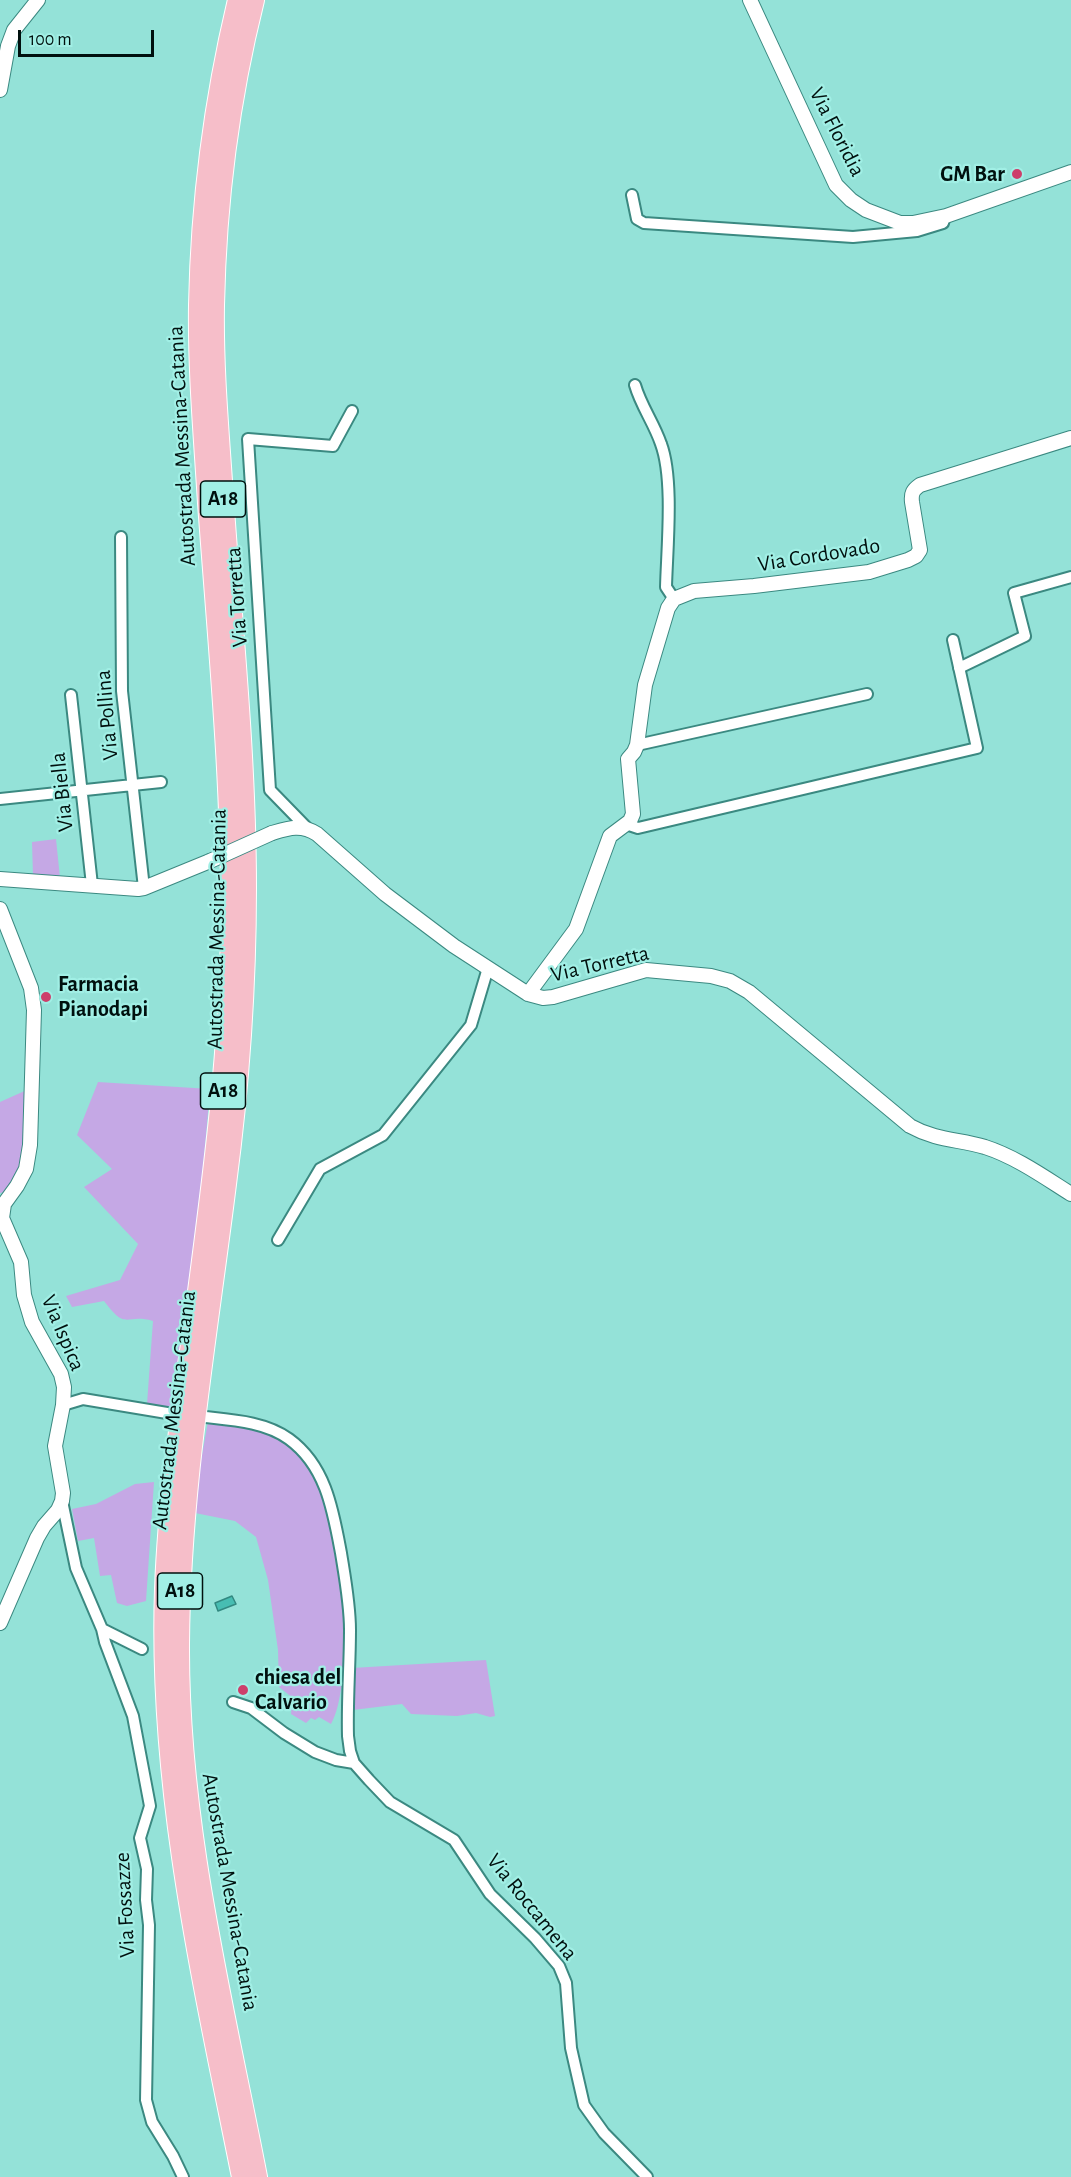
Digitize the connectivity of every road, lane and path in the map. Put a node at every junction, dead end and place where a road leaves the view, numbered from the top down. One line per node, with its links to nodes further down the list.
1 (38, 0): 5 (street)
2 (238, 0): 48 (highway, Autostrada Messina-Catania / A18)
3 (254, 0): 49 (highway, Autostrada Messina-Catania / A18)
4 (750, 0): 9 (street, Via Floridia)
5 (5, 40): 6 (street)
6 (0, 90)
7 (1071, 172): 9 (street, Via Floridia)
8 (632, 195): 9 (street)
9 (946, 216)
10 (635, 385): 15 (street)
11 (352, 411): 26 (street, Via Torretta)
12 (1071, 438): 15 (street, Via Cordovado)
13 (121, 537): 22 (street, Via Pollina)
14 (1071, 577): 17 (street)
15 (674, 599): 20 (street)
16 (953, 640): 17 (street)
17 (959, 668): 25 (street)
18 (867, 694): 20 (street)
19 (71, 695): 23 (street, Via Biella)
20 (637, 745): 25 (street)
21 (161, 782): 22 (street)
22 (133, 785): 23 (street); 29 (street, Via Pollina)
23 (81, 790): 24 (street); 28 (street, Via Biella)
24 (0, 799)
25 (626, 825): 32 (street)
26 (306, 827): 29 (street, bridge); 31 (street, Via Torretta)
27 (0, 879): 28 (street)
28 (92, 885): 29 (street)
29 (144, 888)
30 (0, 909): 34 (street, Via Ispica)
31 (488, 968): 32 (street, Via Torretta); 35 (street)
32 (528, 994): 33 (street, Via Torretta)
33 (1071, 1194)
34 (2, 1206): 36 (street, Via Ispica)
35 (278, 1240)
36 (64, 1387): 37 (street); 38 (street, Via Ispica)
37 (83, 1399): 38 (street); 39 (street)
38 (63, 1405): 41 (street, Via Ispica)
39 (173, 1414)
40 (206, 1417): 46 (street)
41 (62, 1501): 42 (street); 43 (street, Via Ispica)
42 (0, 1623)
43 (102, 1629): 44 (street); 47 (street, Via Fossazze)
44 (142, 1649)
45 (233, 1702): 46 (street)
46 (354, 1763): 50 (street, Via Roccamena)
47 (183, 2177)
48 (242, 2177)
49 (257, 2177)
50 (647, 2177)

